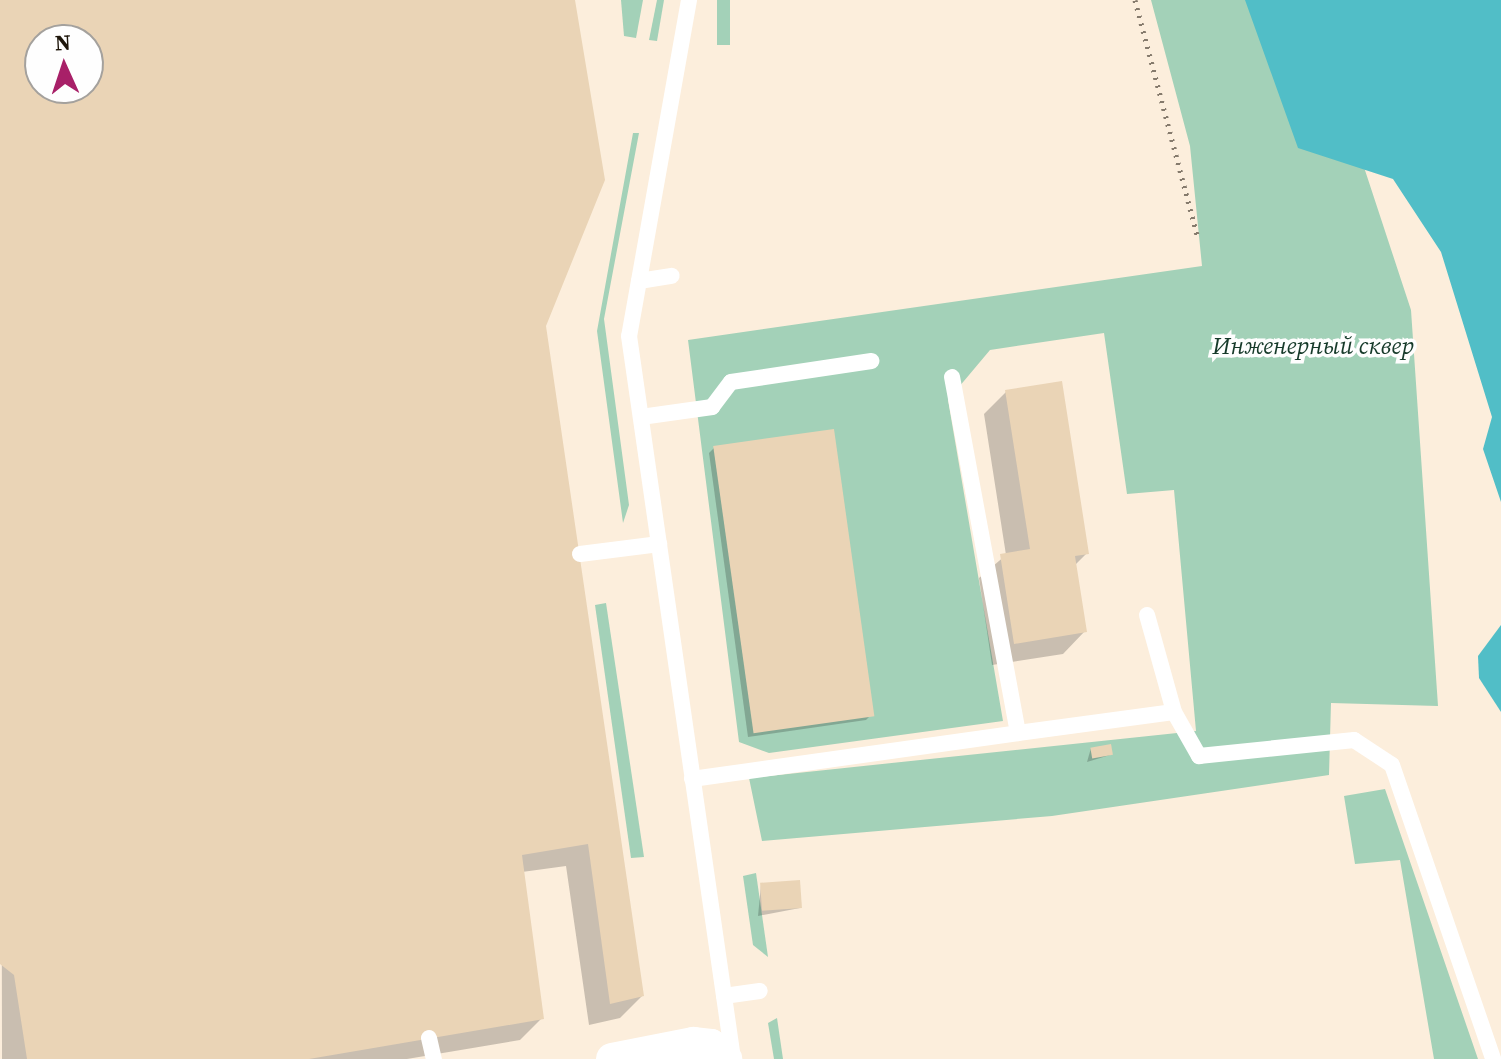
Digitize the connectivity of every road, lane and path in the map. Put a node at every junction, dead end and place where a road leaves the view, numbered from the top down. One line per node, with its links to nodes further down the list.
1 (689, 0): 5 (lane)
2 (1135, 0): 3 (path)
3 (1198, 239)
4 (672, 276): 5 (lane)
5 (639, 281): 8 (lane)
6 (871, 361): 8 (lane)
7 (952, 377): 13 (lane)
8 (641, 417): 9 (lane)
9 (659, 544): 10 (lane); 14 (lane)
10 (580, 554)
11 (1147, 615): 12 (lane)
12 (1174, 712): 13 (lane); 22 (lane)
13 (1018, 733): 14 (lane)
14 (692, 779): 16 (lane)
15 (760, 991): 16 (lane)
16 (724, 996): 21 (lane)
17 (429, 1038): 18 (lane)
18 (434, 1059)
19 (612, 1059): 20 (street)
20 (726, 1059)
21 (733, 1059)
22 (1493, 1059)

